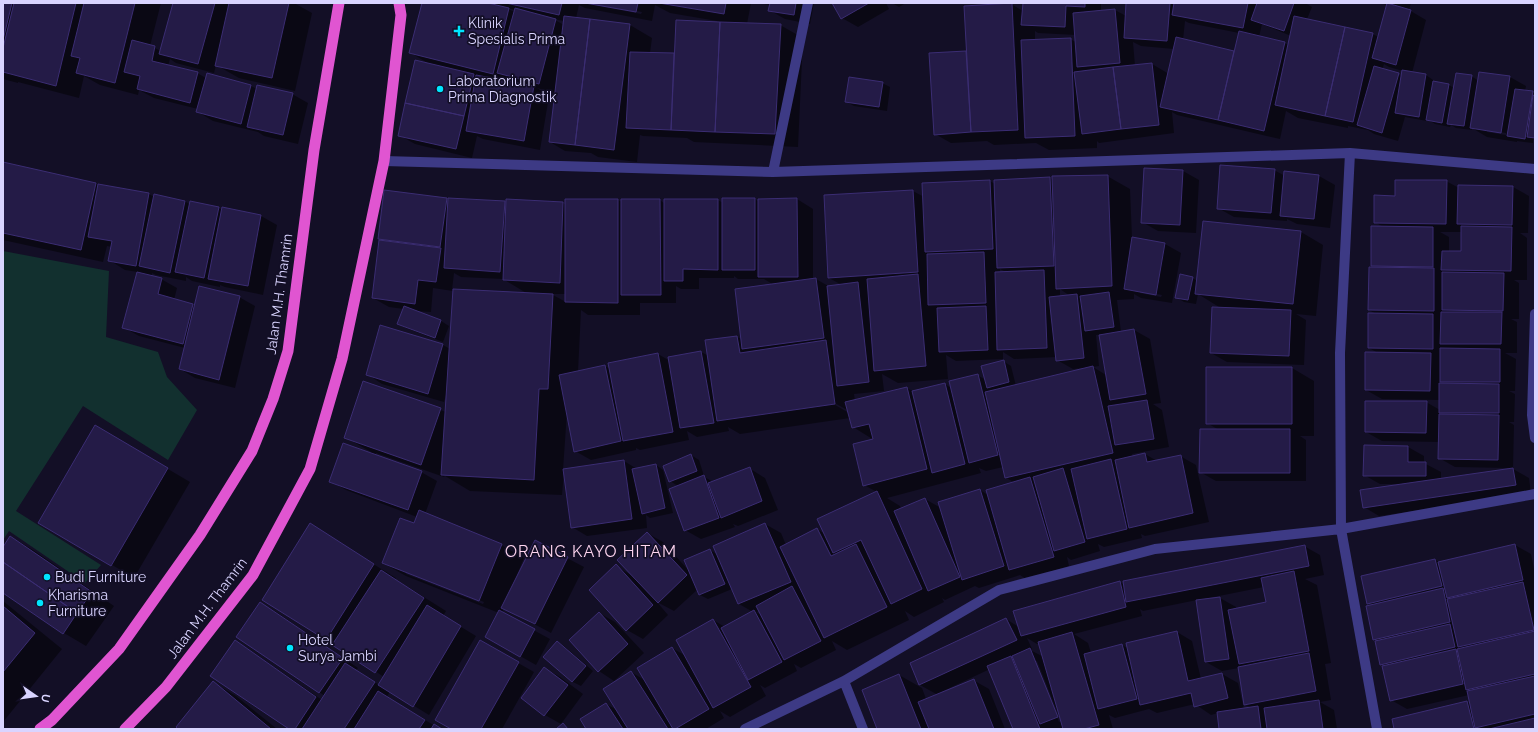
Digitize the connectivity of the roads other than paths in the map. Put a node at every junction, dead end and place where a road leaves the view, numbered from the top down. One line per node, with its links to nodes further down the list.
1 (339, 3): 13 (highway, Jalan M.H. Thamrin)
2 (399, 3): 5 (highway, Jalan M.H. Thamrin)
3 (808, 3): 7 (street)
4 (1350, 153): 6 (street); 7 (street); 11 (street)
5 (384, 161): 7 (street); 14 (highway, Jalan M.H. Thamrin)
6 (1535, 168)
7 (773, 172)
8 (1535, 314): 9 (street)
9 (1535, 438)
10 (1535, 494): 11 (street)
11 (1341, 528): 12 (street); 17 (street)
12 (844, 681): 15 (street); 16 (street)
13 (40, 729)
14 (125, 729)
15 (745, 729)
16 (863, 729)
17 (1377, 729)

